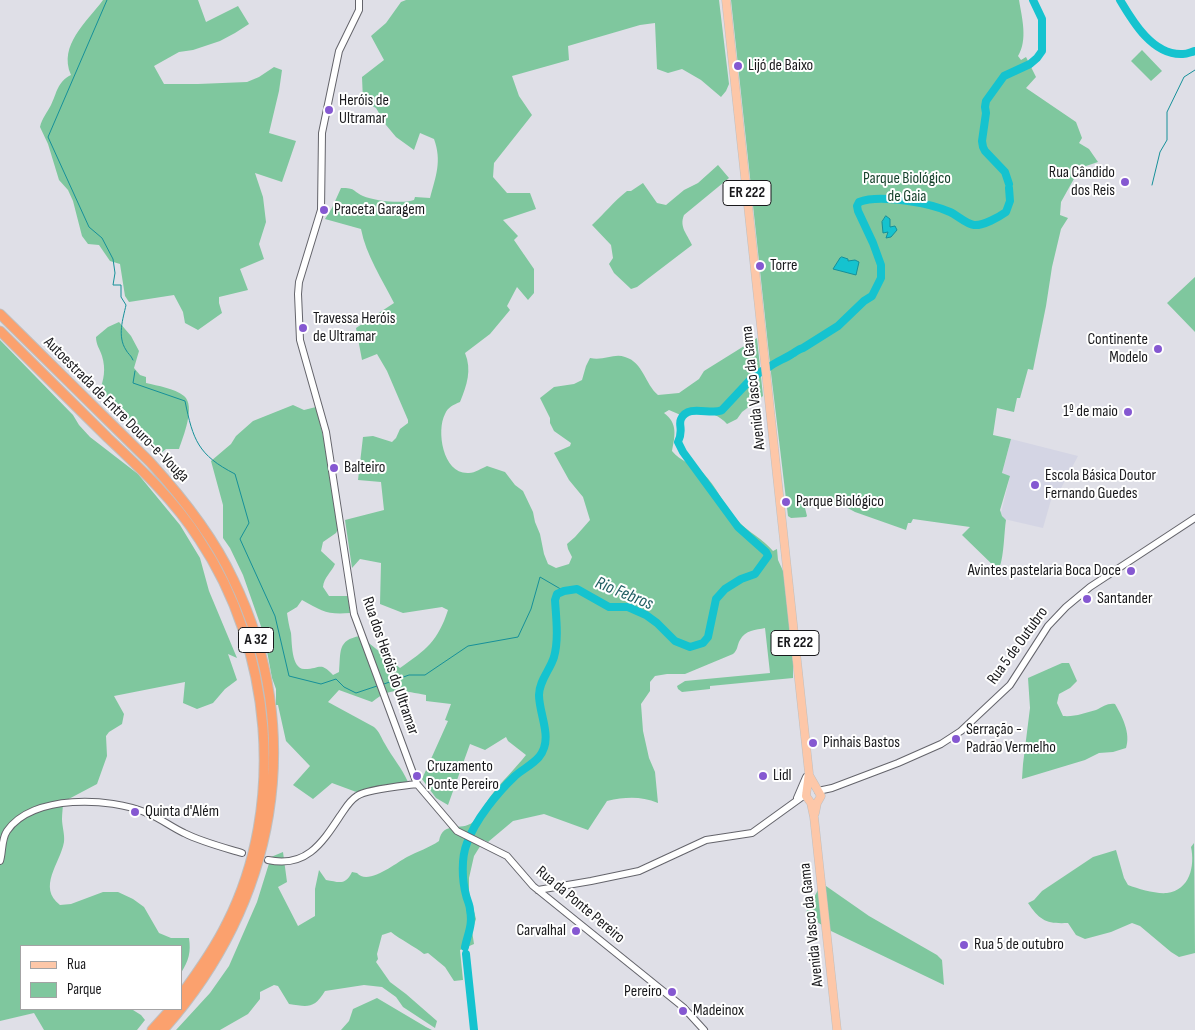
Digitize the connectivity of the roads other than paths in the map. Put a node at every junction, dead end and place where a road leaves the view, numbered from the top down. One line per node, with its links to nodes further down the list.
1 (359, 0): 7 (street, Rua dos Heróis do Ultramar)
2 (726, 0): 6 (main road, Avenida Vasco da Gama / ER 222)
3 (0, 314): 15 (highway, Autoestrada de Entre Douro-e-Vouga / A 32)
4 (0, 331): 14 (highway, Autoestrada de Entre Douro-e-Vouga / A 32)
5 (1195, 518): 8 (street, Rua 5 de Outubro)
6 (809, 770): 8 (main road, Avenida Vasco da Gama / ER 222); 9 (street)
7 (417, 784): 11 (street); 13 (street, Rua da Ponte Pereiro)
8 (813, 796): 9 (street, Rua 5 de Outubro); 21 (main road, Avenida Vasco da Gama / ER 222)
9 (796, 802): 13 (street, Rua 5 de Outubro)
10 (242, 853): 12 (street)
11 (268, 860)
12 (0, 861)
13 (538, 890): 20 (street, Rua da Ponte Pereiro)
14 (182, 994)
15 (182, 1009)
16 (170, 1010): 18 (highway)
17 (181, 1010): 19 (highway, Autoestrada de Entre Douro-e-Vouga / A 32)
18 (152, 1030)
19 (163, 1030)
20 (704, 1030)
21 (837, 1030)

